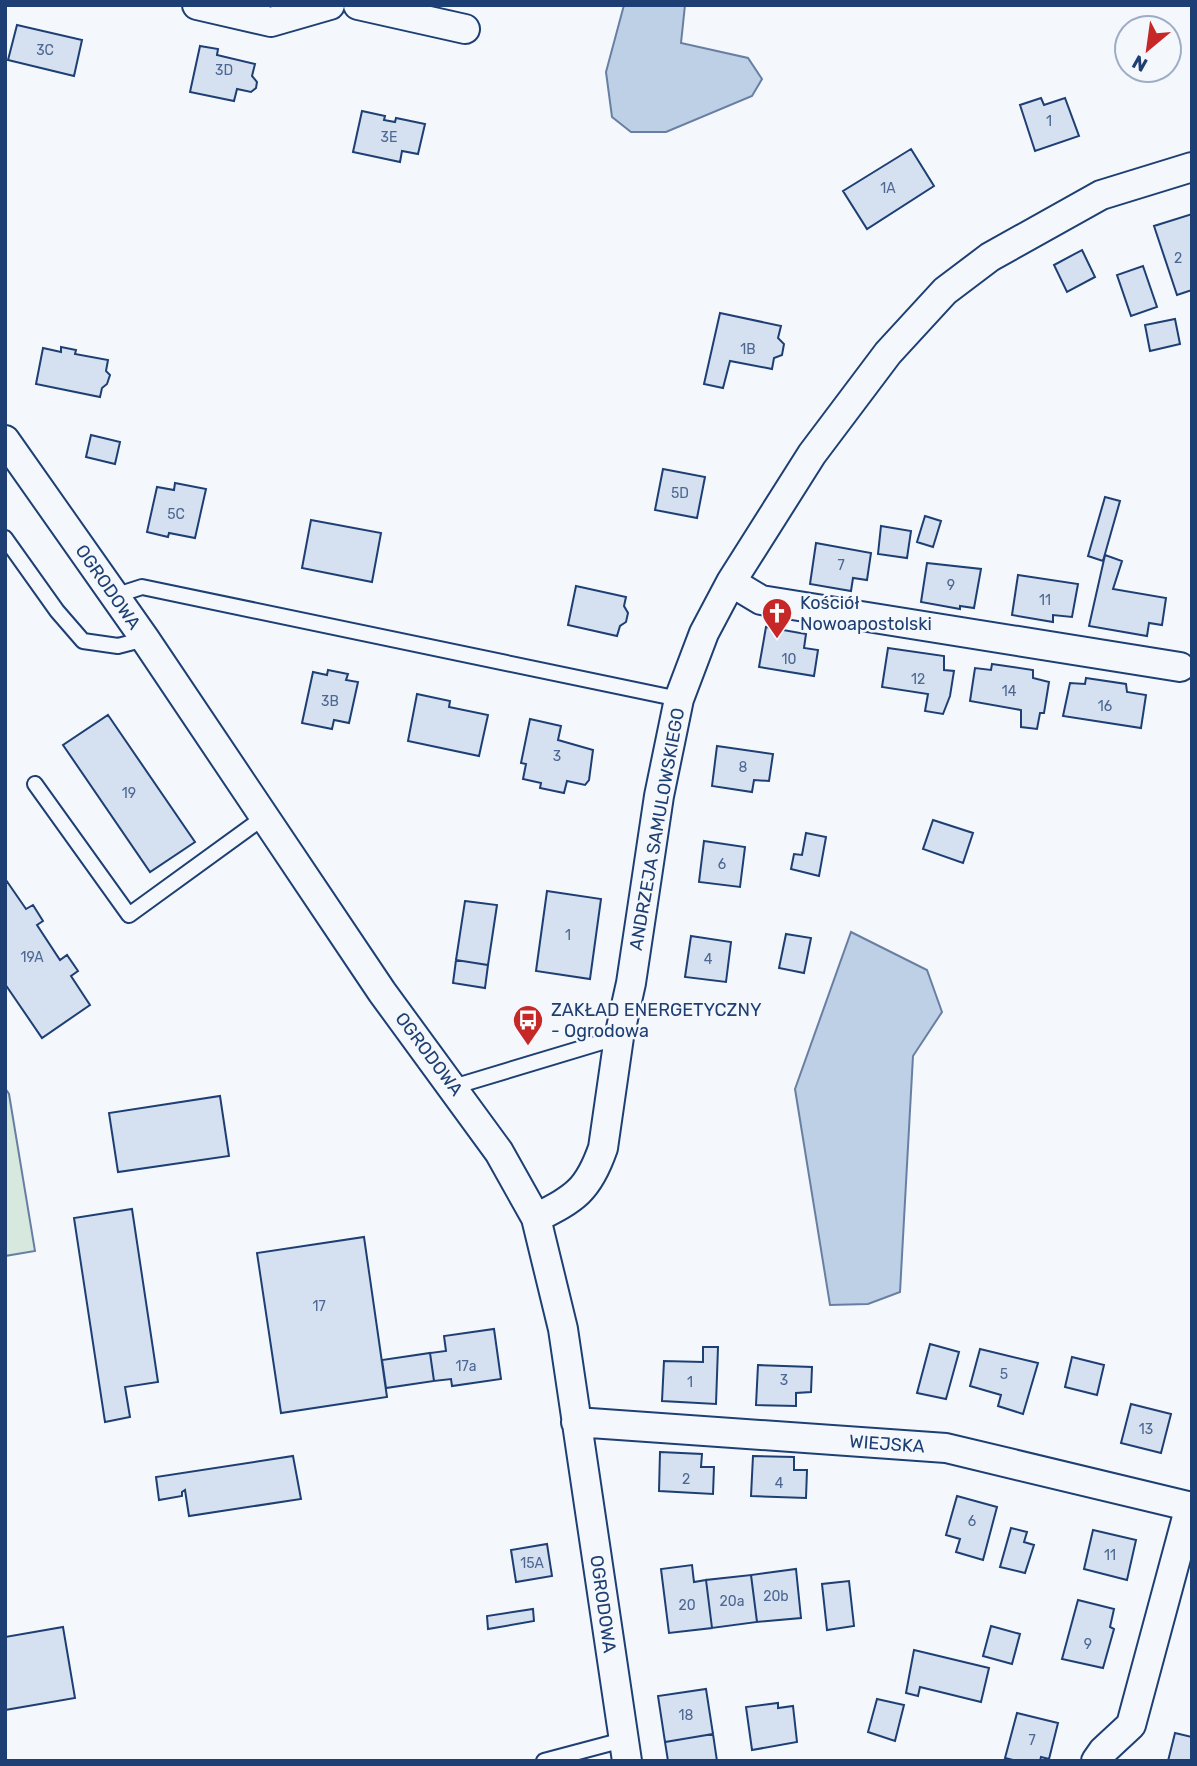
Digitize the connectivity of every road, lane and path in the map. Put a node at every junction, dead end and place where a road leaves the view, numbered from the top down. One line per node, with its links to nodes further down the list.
1 (197, 5): 2 (street)
2 (330, 5)
3 (358, 5): 4 (street)
4 (465, 29)
5 (1192, 167): 8 (street, ANDRZEJA SAMULOWSKIEGO)
6 (5, 440): 9 (street, OGRODOWA)
7 (5, 538): 10 (lane)
8 (731, 582): 11 (street); 12 (street, ANDRZEJA SAMULOWSKIEGO)
9 (114, 596): 10 (street, OGRODOWA); 12 (lane)
10 (145, 639): 14 (street, OGRODOWA)
11 (1180, 667)
12 (679, 699): 15 (street, ANDRZEJA SAMULOWSKIEGO)
13 (35, 784): 14 (lane)
14 (264, 817): 16 (street, OGRODOWA)
15 (620, 1037): 16 (lane); 17 (street, ANDRZEJA SAMULOWSKIEGO)
16 (453, 1087): 17 (street, OGRODOWA)
17 (536, 1218): 18 (street, OGRODOWA)
18 (576, 1422): 19 (street, WIEJSKA); 20 (street, OGRODOWA)
19 (1191, 1505): 22 (street)
20 (625, 1750): 21 (lane)
21 (544, 1761)
22 (1096, 1761)

